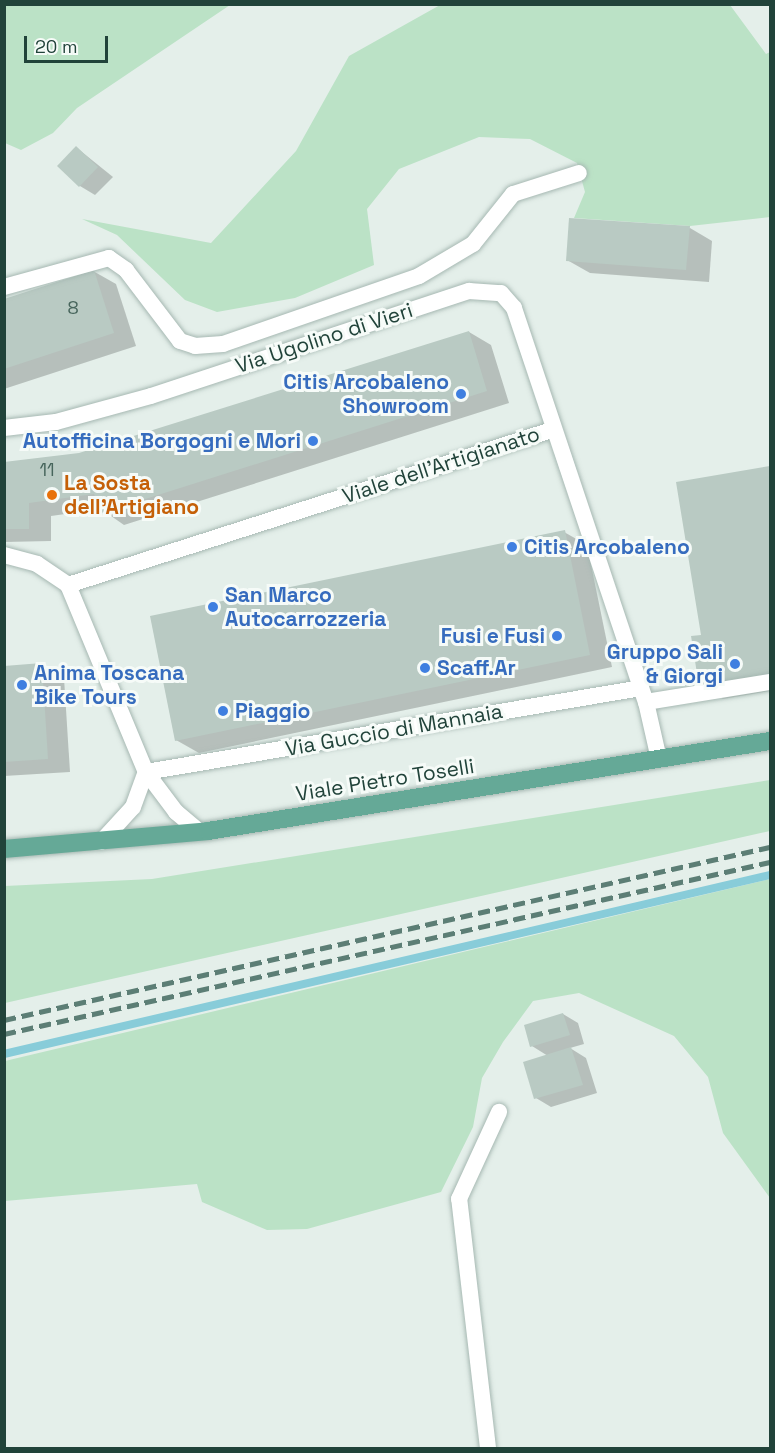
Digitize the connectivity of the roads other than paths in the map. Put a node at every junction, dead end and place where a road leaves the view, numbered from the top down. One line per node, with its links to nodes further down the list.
1 (579, 173): 3 (lane)
2 (4, 287): 3 (lane)
3 (357, 301): 4 (lane)
4 (365, 323): 5 (lane, Via Ugolino di Vieri); 6 (lane, Via Ugolino di Vieri)
5 (4, 428)
6 (552, 429): 8 (lane, Viale dell'Artigianato); 10 (lane, Viale dell'Artigianato)
7 (4, 555): 8 (lane)
8 (68, 585): 13 (lane)
9 (771, 682): 10 (lane, Via Guccio di Mannaia)
10 (643, 695): 12 (lane, Viale dell'Artigianato); 13 (lane, Via Guccio di Mannaia)
11 (771, 741): 12 (main road, Viale Pietro Toselli)
12 (659, 759): 14 (main road, Viale Pietro Toselli)
13 (146, 772): 14 (lane); 15 (lane)
14 (200, 832): 15 (main road, Viale Pietro Toselli)
15 (101, 842): 16 (main road, Viale Pietro Toselli)
16 (4, 849)
17 (499, 1112): 18 (lane)
18 (488, 1449)

